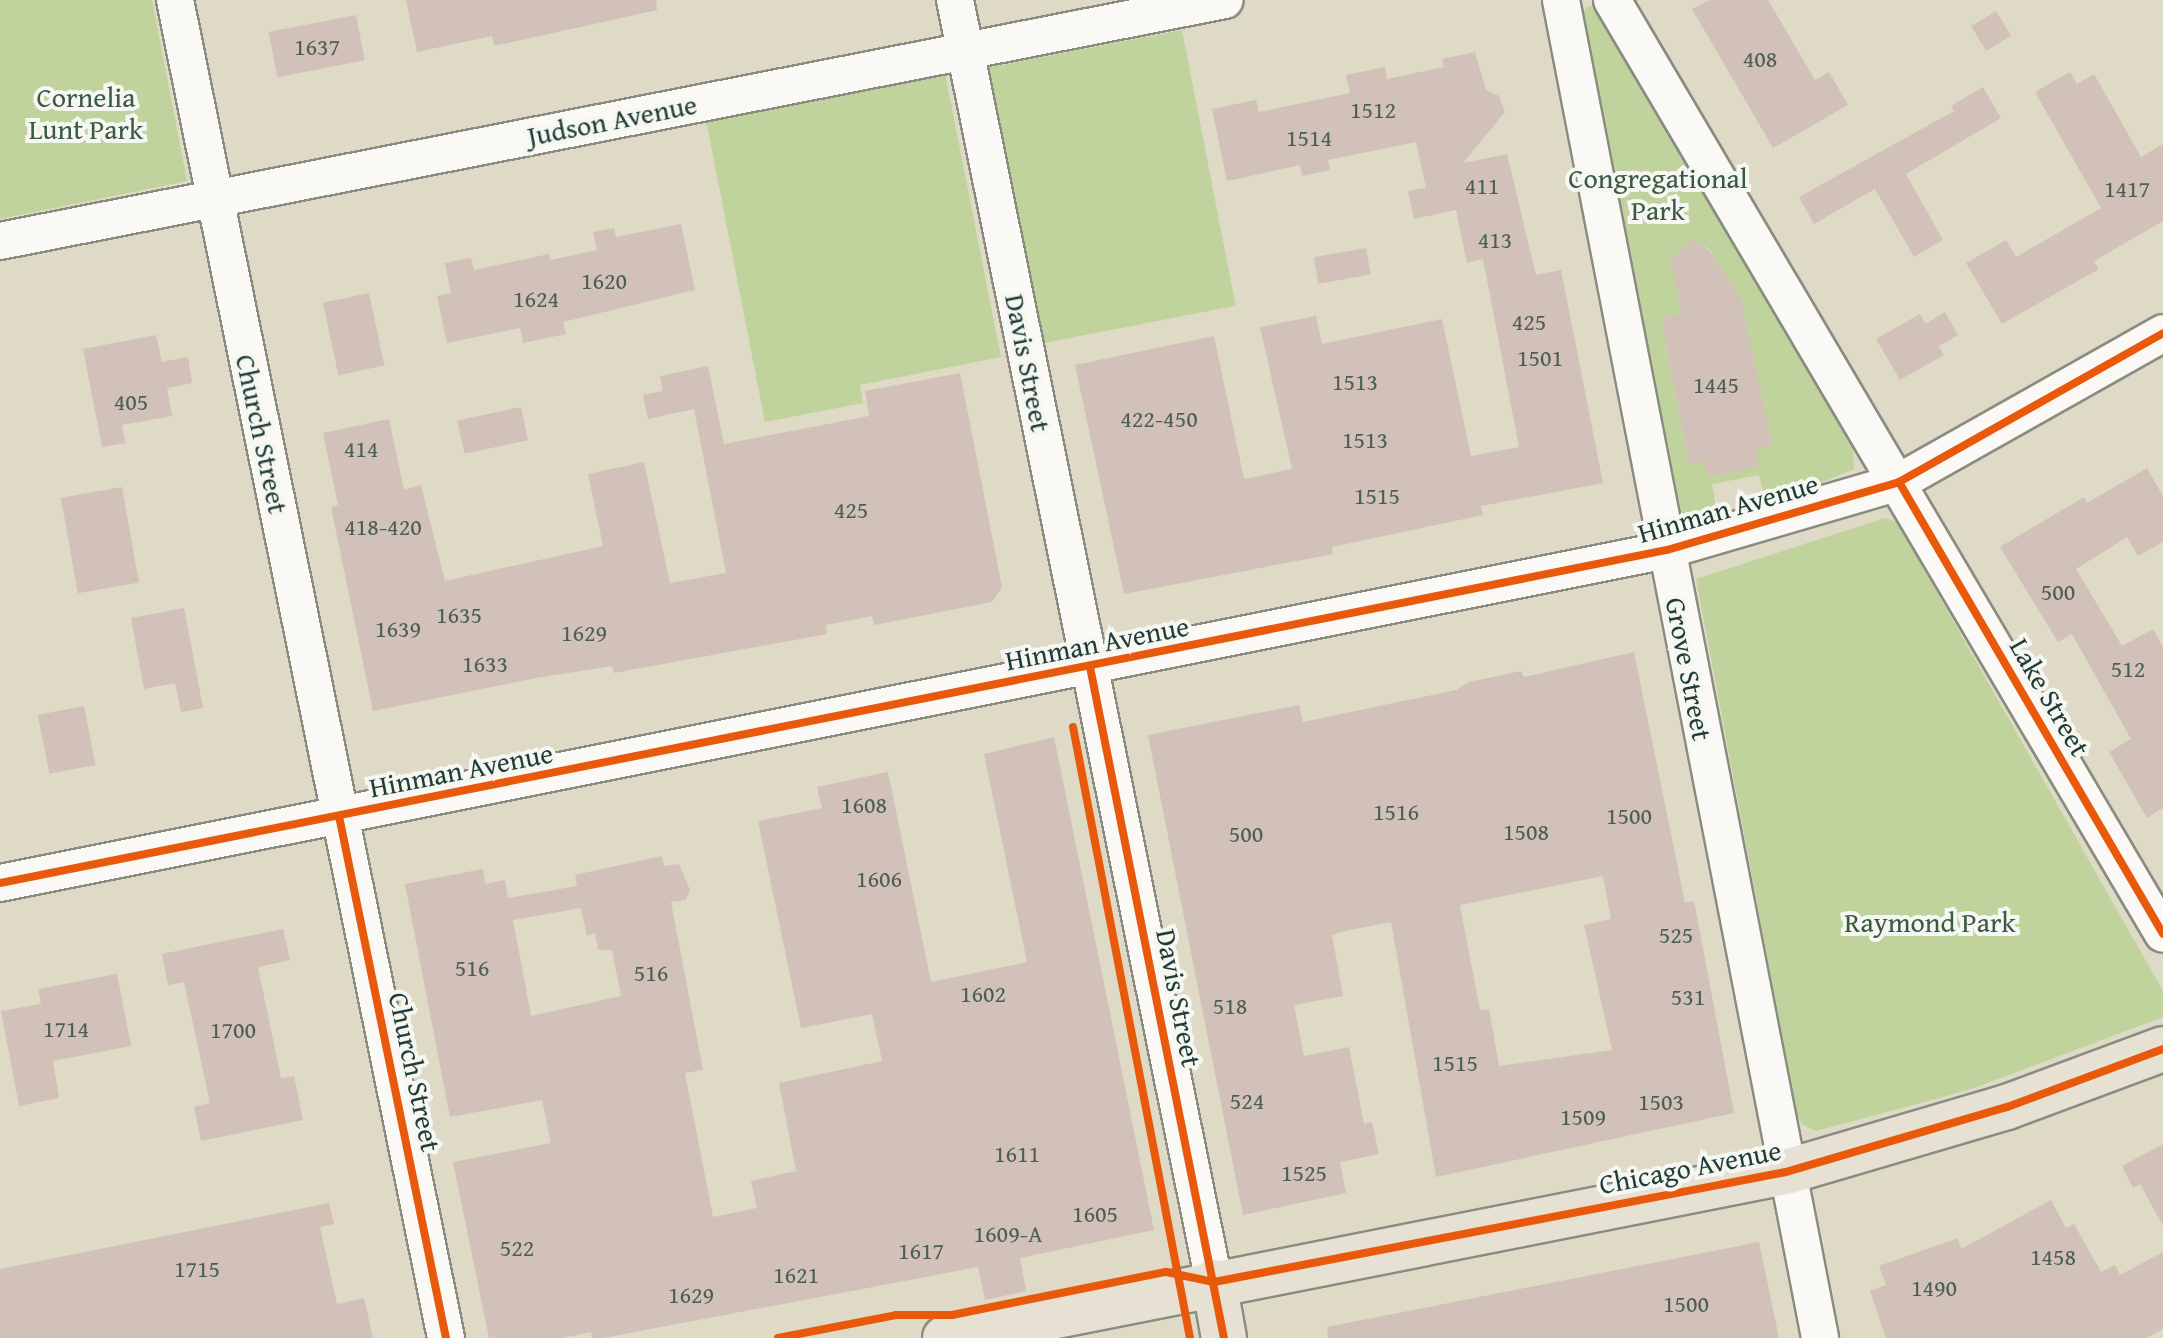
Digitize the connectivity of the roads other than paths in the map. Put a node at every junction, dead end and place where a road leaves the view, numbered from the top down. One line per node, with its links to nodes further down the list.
1 (175, 0): 7 (street, Church Street)
2 (955, 0): 6 (street, Davis Street)
3 (1225, 0): 6 (street, Judson Avenue)
4 (1561, 0): 11 (street, Grove Street)
5 (1612, 0): 10 (street, Lake Street)
6 (965, 52): 7 (street, Judson Avenue); 12 (street, Davis Street)
7 (214, 198): 8 (street, Judson Avenue); 13 (street, Church Street)
8 (0, 241)
9 (2163, 333): 10 (street, Hinman Avenue)
10 (1899, 482): 11 (street, Hinman Avenue); 15 (street, Lake Street)
11 (1667, 550): 12 (street, Hinman Avenue); 17 (street, Grove Street)
12 (1090, 667): 13 (street, Hinman Avenue); 18 (street, Davis Street)
13 (339, 816): 14 (street, Hinman Avenue); 19 (street, Church Street)
14 (0, 883)
15 (2163, 934)
16 (2163, 1049): 17 (main road, Chicago Avenue)
17 (1786, 1172): 18 (main road, Chicago Avenue); 22 (street, Grove Street)
18 (1214, 1282): 20 (main road, Chicago Avenue); 21 (main road, Davis Street)
19 (446, 1338)
20 (945, 1338)
21 (1224, 1338)
22 (1820, 1338)

